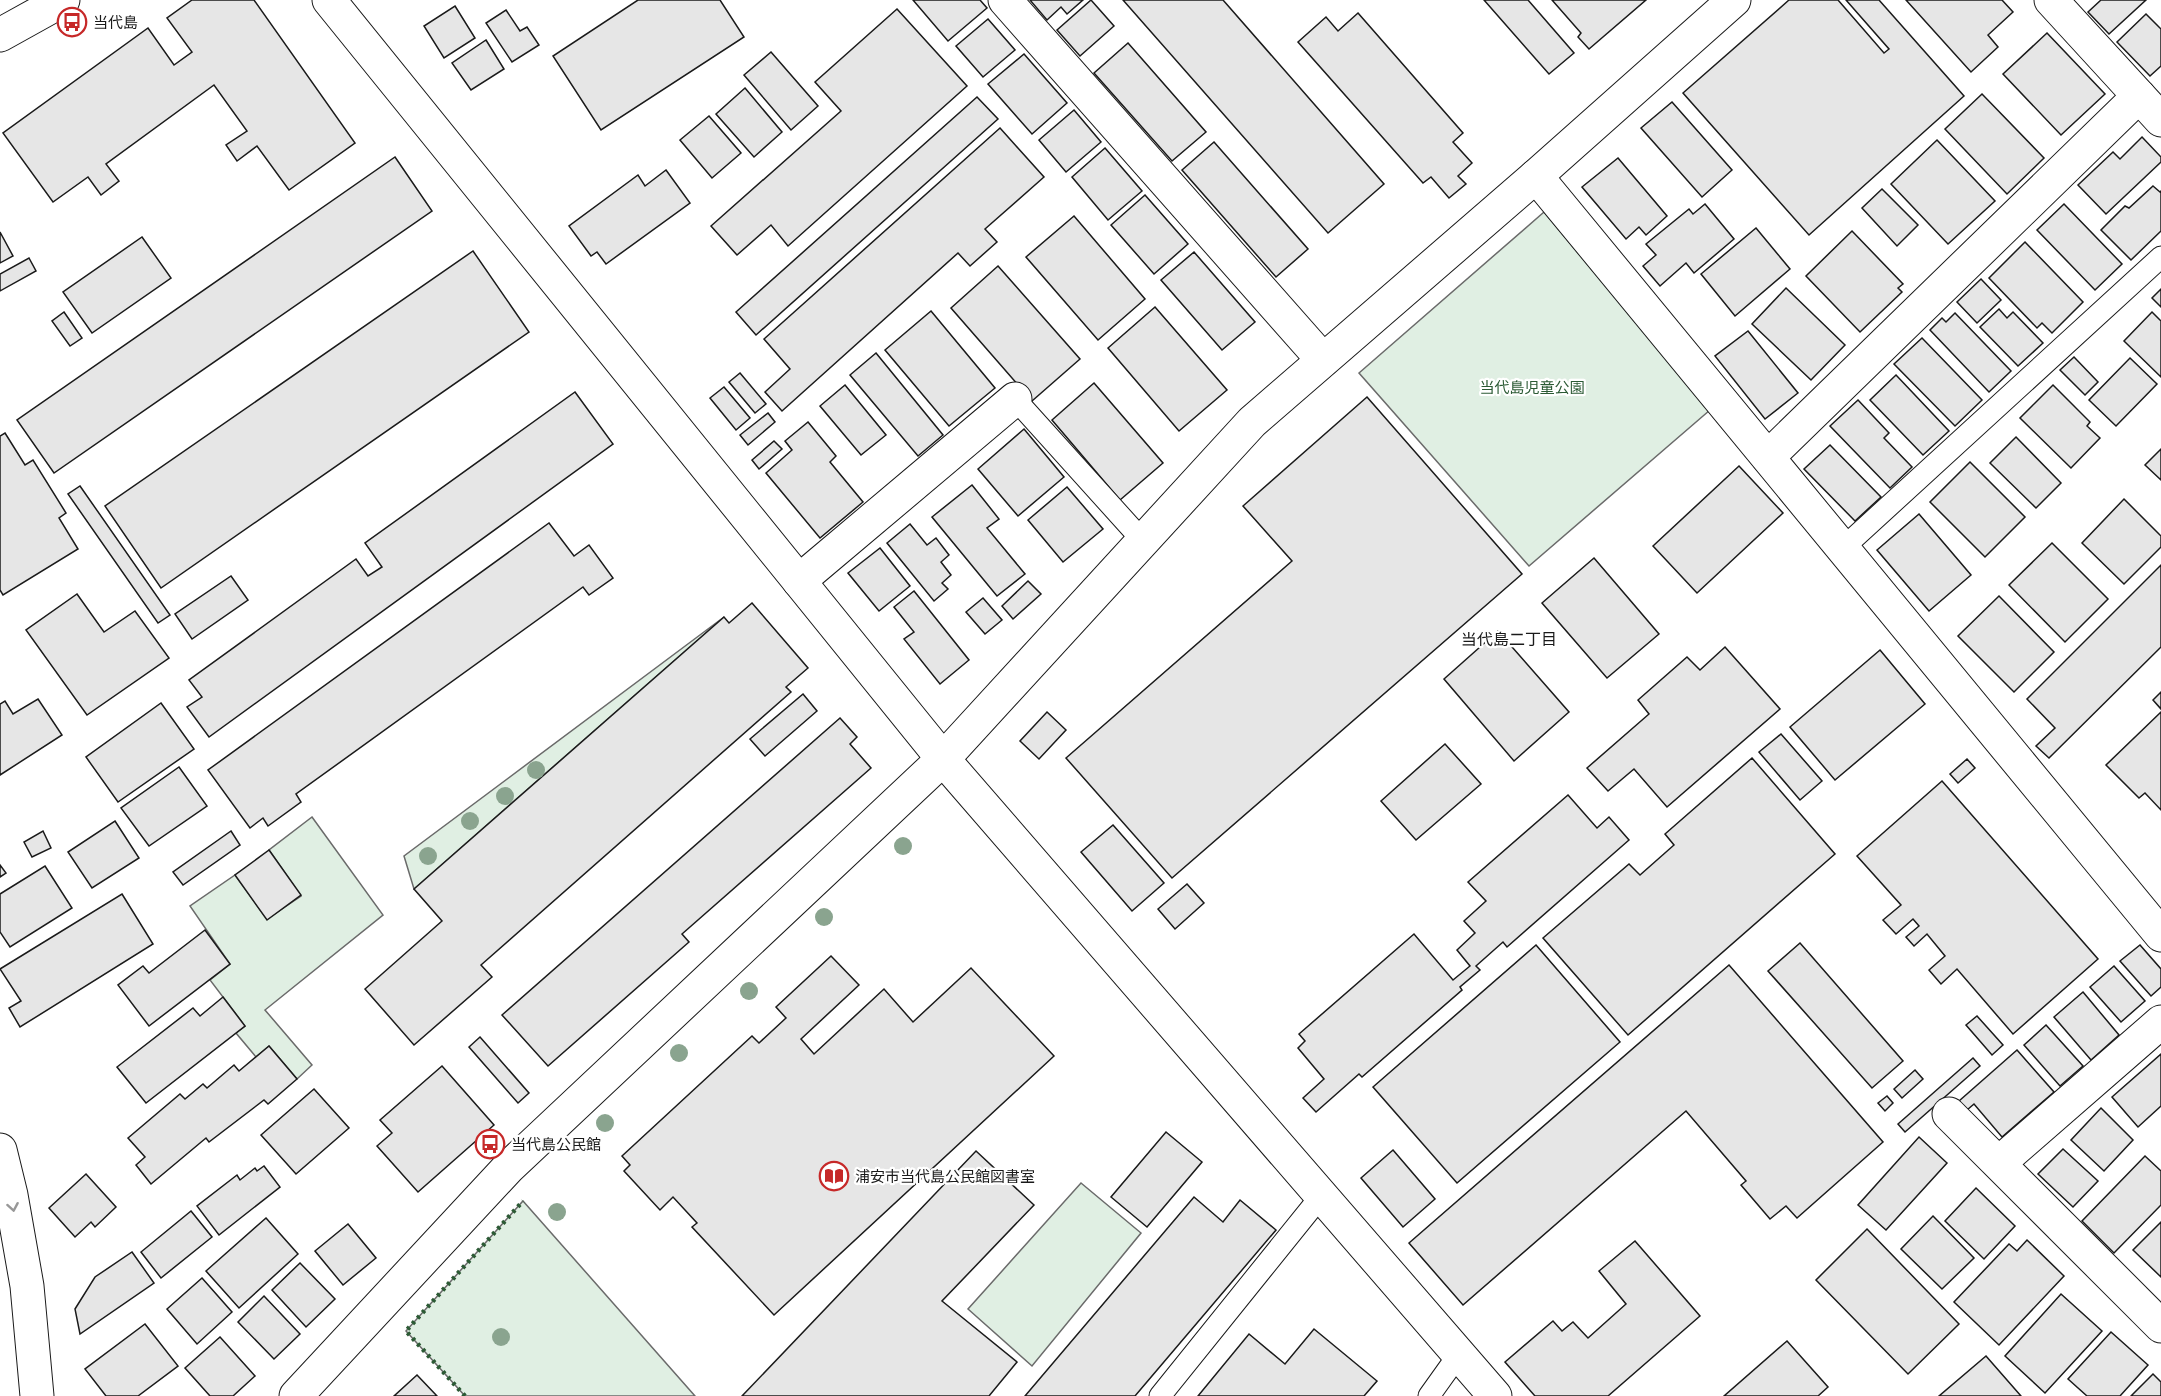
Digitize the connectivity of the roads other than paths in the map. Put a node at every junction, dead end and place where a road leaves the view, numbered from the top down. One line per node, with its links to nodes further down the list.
1 (63, 0): 6 (street)
2 (329, 0): 15 (street)
3 (1005, 0): 10 (street)
4 (1734, 0): 8 (street)
5 (2059, 3): 7 (street)
6 (0, 34)
7 (2154, 109): 12 (street)
8 (1536, 176): 10 (street); 12 (street)
9 (2161, 258): 14 (lane)
10 (1323, 360): 13 (street)
11 (1015, 399): 13 (lane); 15 (street)
12 (1768, 457): 14 (street)
13 (1143, 541): 16 (street)
14 (1843, 548): 17 (street)
15 (799, 581): 16 (street)
16 (943, 759): 22 (street); 26 (street)
17 (2161, 935)
18 (2161, 1022): 21 (street)
19 (1949, 1113): 21 (street)
20 (0, 1150): 25 (street, one-way to 25)
21 (1999, 1163): 23 (street)
22 (1321, 1196): 24 (street); 27 (lane)
23 (2161, 1326)
24 (1459, 1354): 28 (lane); 29 (street)
25 (38, 1396)
26 (296, 1396)
27 (1160, 1396)
28 (1429, 1396)
29 (1495, 1396)

